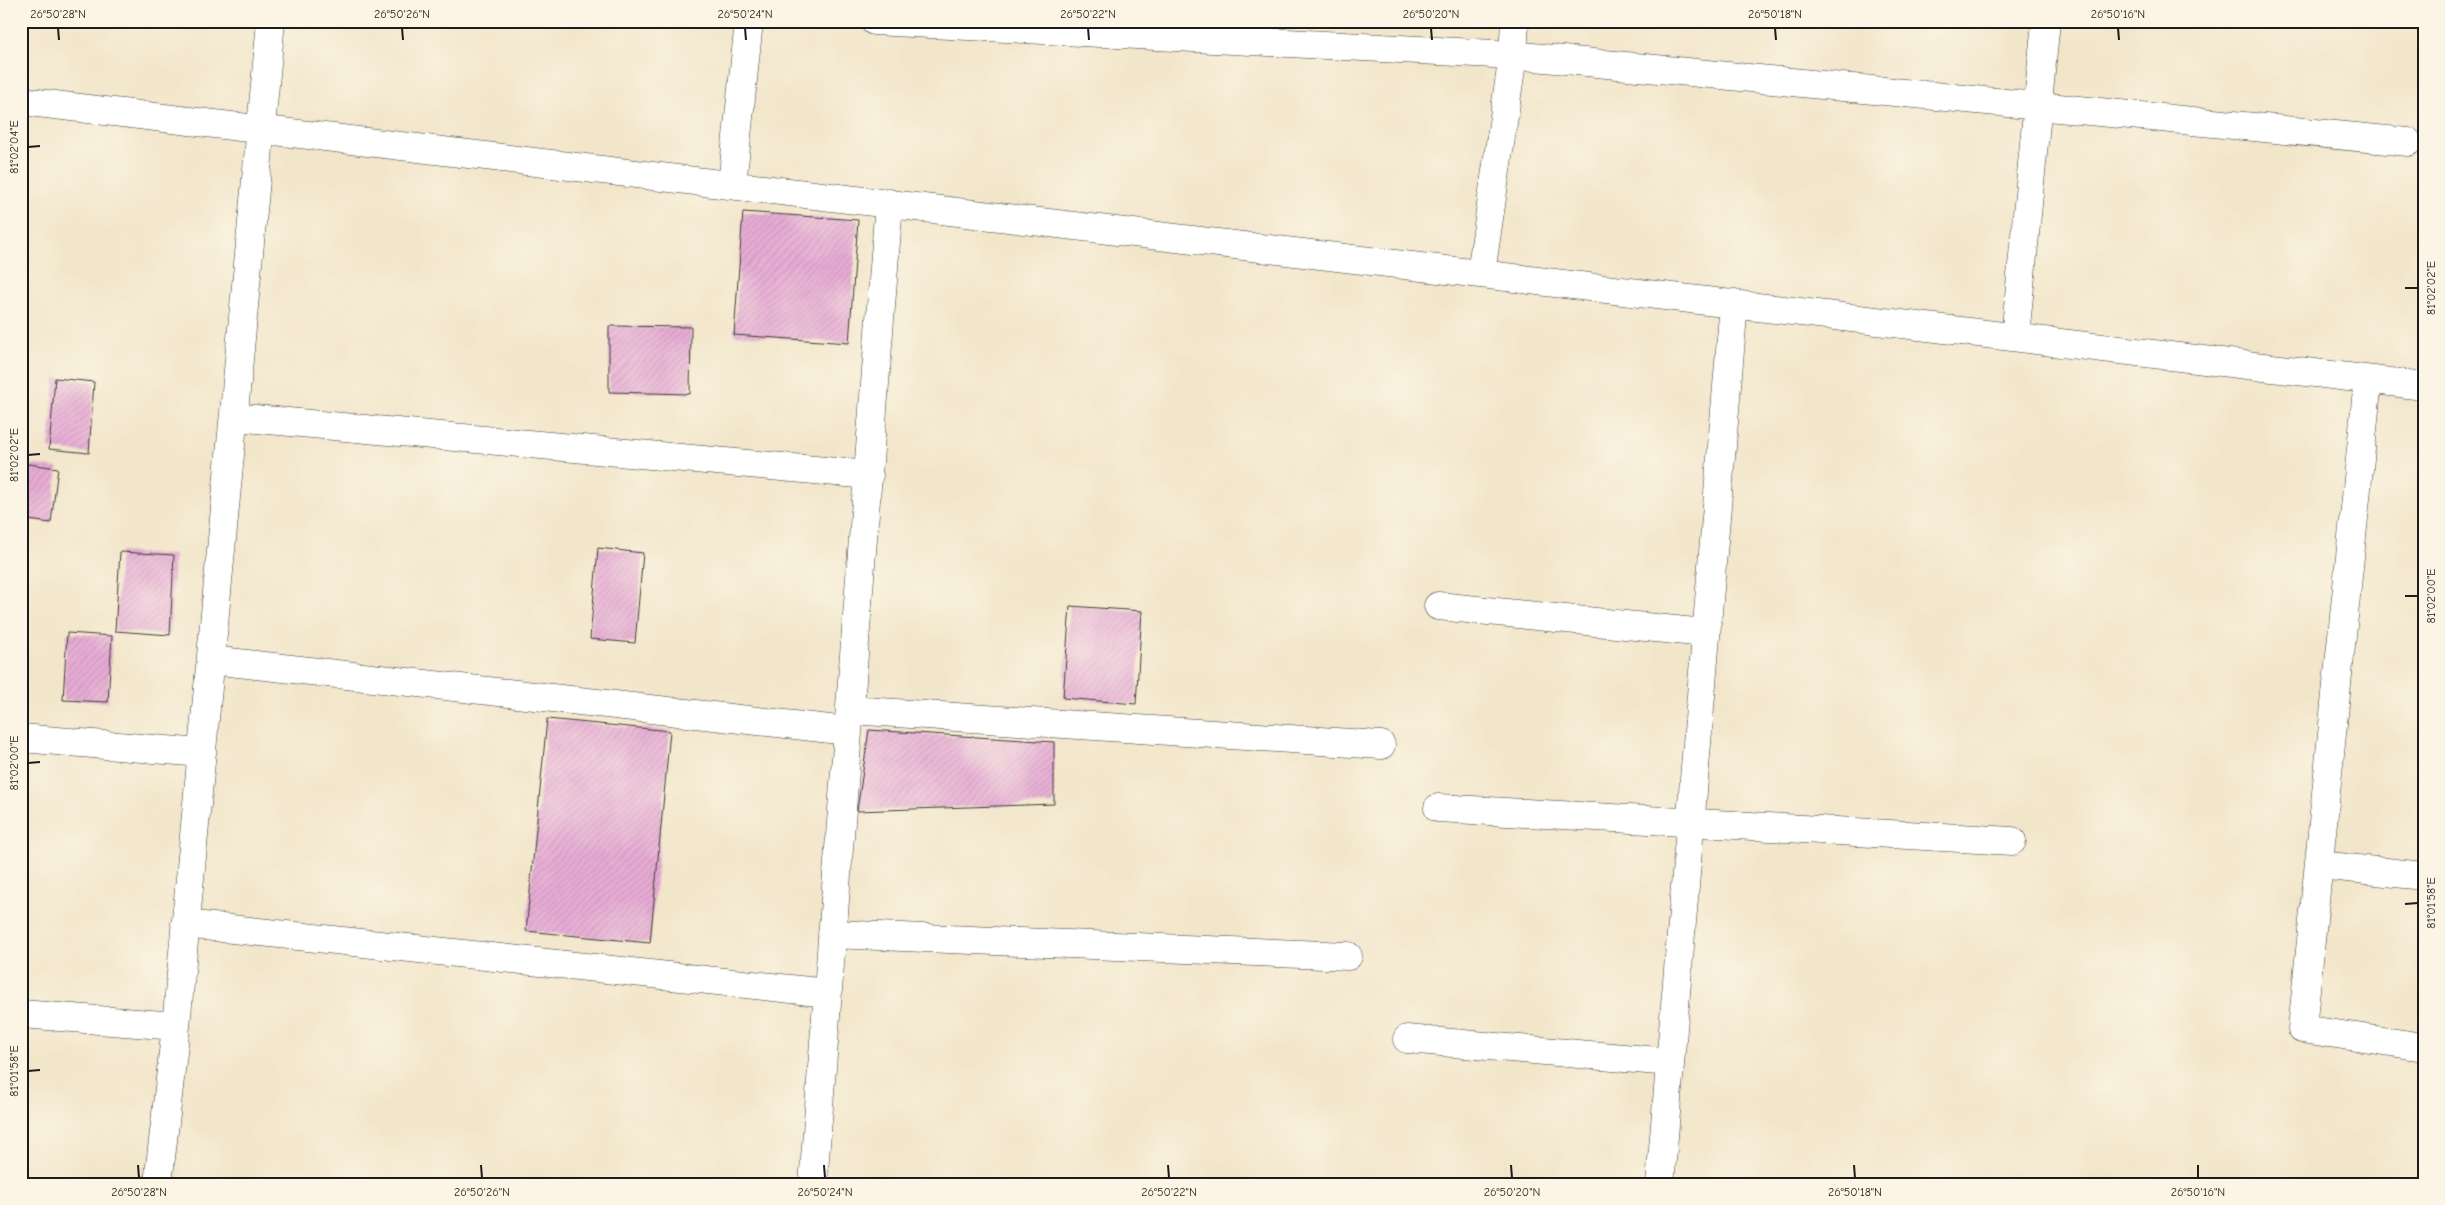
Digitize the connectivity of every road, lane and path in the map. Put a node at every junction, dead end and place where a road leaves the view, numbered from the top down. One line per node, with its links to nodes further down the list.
1 (271, 21): 9 (street)
2 (749, 21): 11 (street)
3 (874, 21): 6 (street)
4 (1515, 21): 6 (street)
5 (2046, 21): 8 (street)
6 (1513, 55): 8 (street); 13 (street)
7 (21, 101): 9 (street)
8 (2038, 106): 10 (street); 15 (street)
9 (262, 130): 11 (street); 18 (street)
10 (2408, 142)
11 (732, 185): 12 (street)
12 (889, 203): 13 (street); 19 (street)
13 (1481, 273): 14 (street)
14 (1734, 303): 15 (street); 21 (street)
15 (2015, 337): 16 (street)
16 (2368, 380): 17 (street); 30 (street)
17 (2424, 386)
18 (234, 417): 19 (street); 22 (street)
19 (869, 474): 23 (street)
20 (1438, 606): 21 (street)
21 (1705, 633): 28 (street)
22 (211, 660): 23 (street); 26 (street)
23 (849, 721): 25 (street); 33 (street)
24 (21, 738): 26 (street)
25 (1381, 745)
26 (202, 753): 32 (street)
27 (1438, 808): 28 (street)
28 (1690, 822): 29 (street); 40 (street)
29 (2012, 841)
30 (2318, 865): 31 (street); 39 (street)
31 (2424, 876)
32 (185, 924): 35 (street); 37 (street)
33 (832, 934): 34 (street); 35 (street)
34 (1348, 956)
35 (828, 993): 42 (street)
36 (21, 1014): 37 (street)
37 (176, 1026): 41 (street)
38 (1407, 1039): 40 (street)
39 (2424, 1047)
40 (1670, 1062): 43 (street)
41 (158, 1184)
42 (813, 1184)
43 (1660, 1184)

